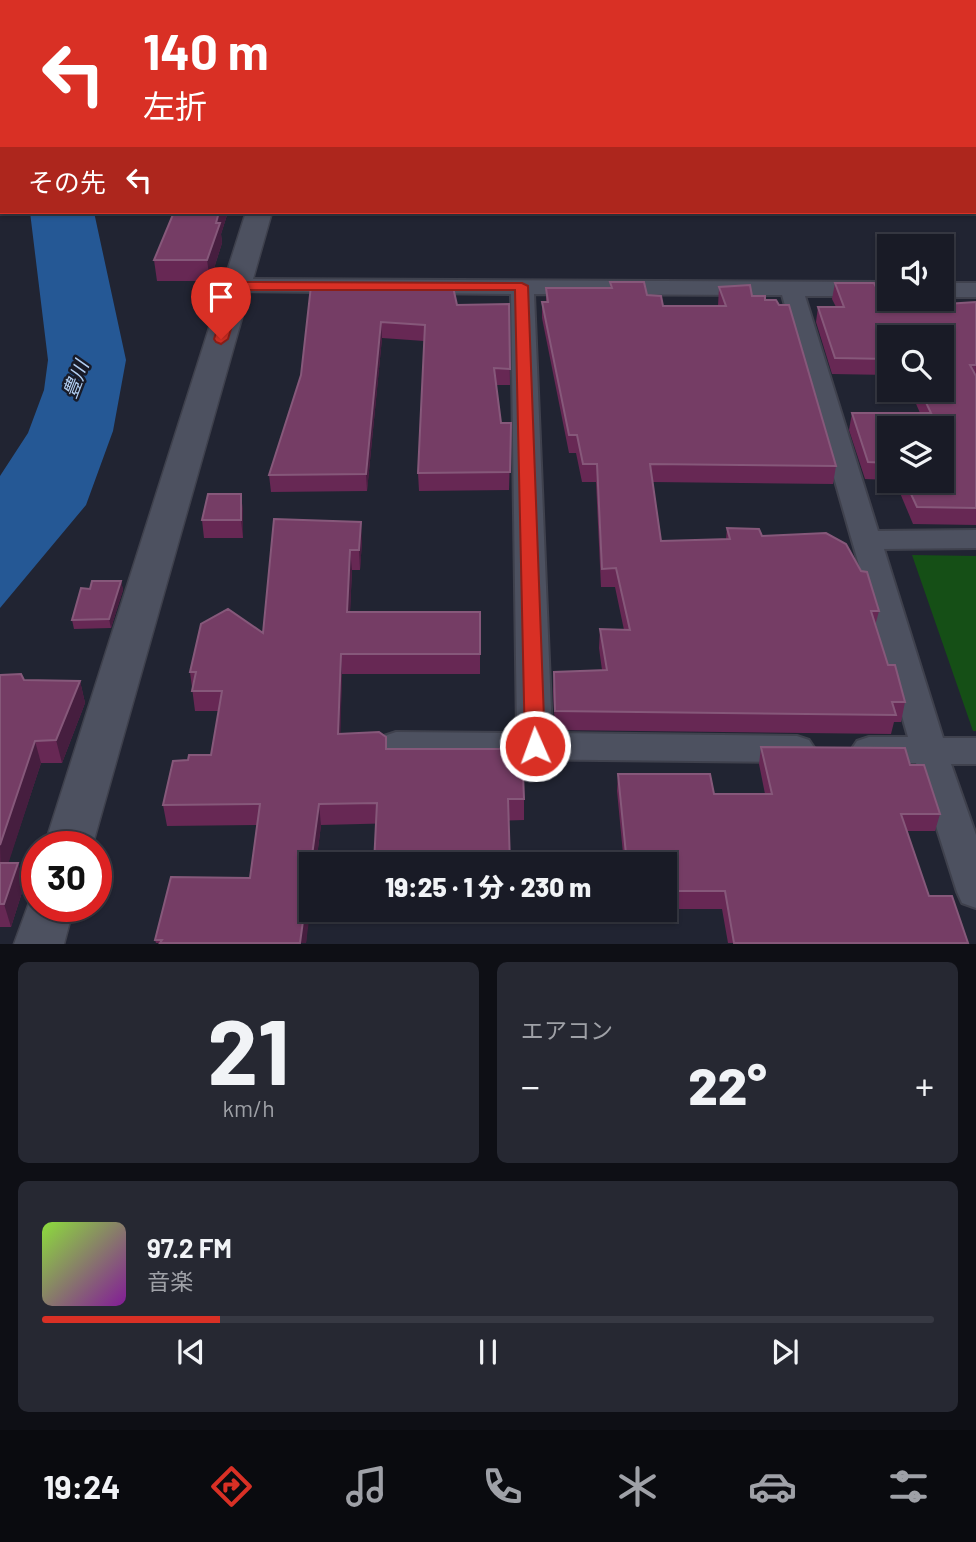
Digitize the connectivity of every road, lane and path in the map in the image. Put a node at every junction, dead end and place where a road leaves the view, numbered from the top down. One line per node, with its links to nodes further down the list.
1 (258, 214): 2 (street)
2 (237, 286): 3 (street); 14 (street)
3 (522, 286): 4 (street); 11 (street)
4 (791, 288): 5 (street); 8 (street)
5 (877, 289)
6 (954, 289): 7 (street)
7 (976, 290)
8 (866, 540): 9 (street); 12 (street)
9 (976, 540)
10 (396, 744): 11 (street)
11 (535, 746): 12 (street)
12 (929, 750): 13 (street); 15 (street)
13 (976, 751)
14 (73, 831)
15 (976, 892)
16 (45, 922): 17 (street)
17 (39, 943)

